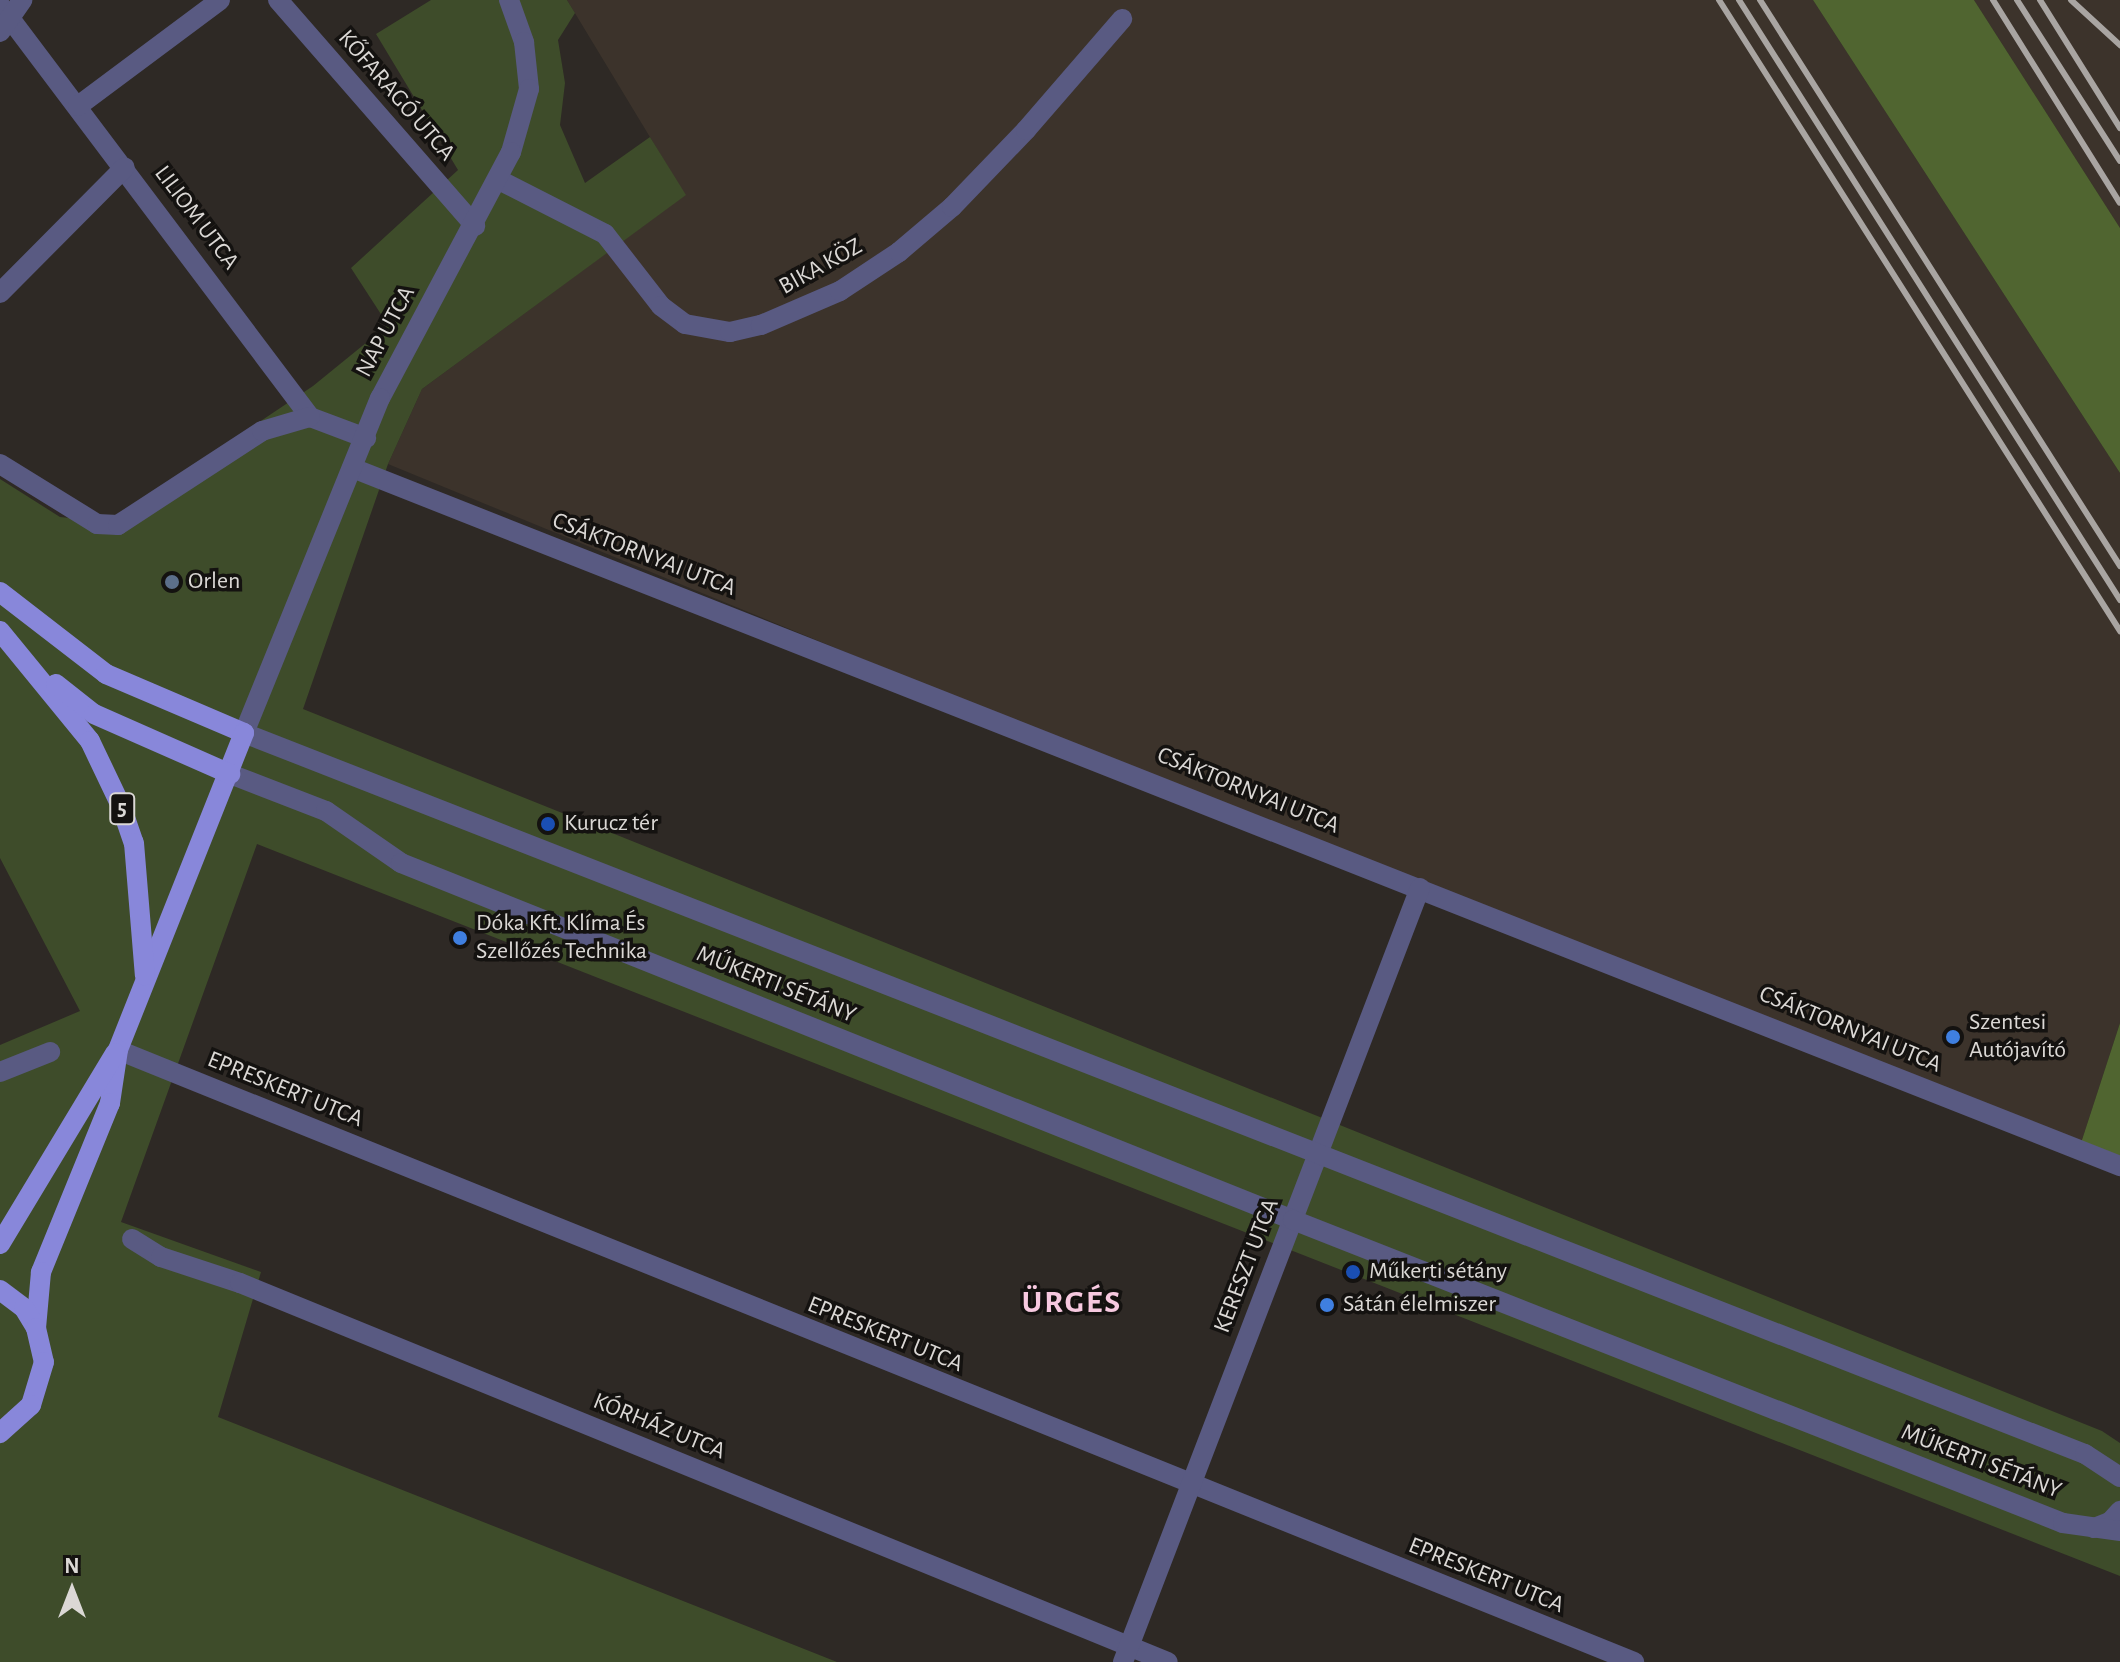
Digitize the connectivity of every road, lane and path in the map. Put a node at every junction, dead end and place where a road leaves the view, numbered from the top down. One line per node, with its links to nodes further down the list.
1 (220, 0): 6 (street)
2 (278, 0): 9 (street, KŐFARAGÓ UTCA)
3 (509, 0): 8 (street, NAP UTCA)
4 (8, 14): 6 (street, LILIOM UTCA)
5 (1122, 19): 8 (street, BIKA KÖZ)
6 (78, 106): 7 (street, LILIOM UTCA)
7 (125, 167): 10 (street); 11 (street, LILIOM UTCA)
8 (499, 180): 9 (street, NAP UTCA)
9 (475, 226): 12 (street, NAP UTCA)
10 (0, 293)
11 (310, 417): 12 (street); 13 (street)
12 (366, 438): 14 (street, NAP UTCA)
13 (0, 464)
14 (355, 469): 18 (street); 20 (street, CSÁKTORNYAI UTCA)
15 (0, 592): 18 (main road)
16 (0, 631): 17 (main road, 5)
17 (31, 664): 19 (main road); 21 (main road, 5)
18 (244, 733): 19 (main road, 5); 25 (street, MŰKERTI SÉTÁNY)
19 (230, 774): 21 (main road, 5); 27 (street, MŰKERTI SÉTÁNY)
20 (1420, 888): 25 (street, KERESZT UTCA); 26 (street, CSÁKTORNYAI UTCA)
21 (146, 980): 22 (main road, 5)
22 (118, 1050): 29 (main road, 5); 31 (main road, 5); 34 (street, EPRESKERT UTCA)
23 (50, 1052): 24 (street)
24 (0, 1072)
25 (1319, 1151): 27 (street, KERESZT UTCA); 33 (street, MŰKERTI SÉTÁNY)
26 (2120, 1166)
27 (1293, 1220): 34 (street, KERESZT UTCA); 36 (street, MŰKERTI SÉTÁNY)
28 (132, 1239): 38 (street, KÓRHÁZ UTCA)
29 (0, 1244)
30 (0, 1290): 31 (main road)
31 (36, 1328): 32 (main road, 5)
32 (0, 1433)
33 (2119, 1478)
34 (1190, 1487): 38 (street, KERESZT UTCA); 40 (street, EPRESKERT UTCA)
35 (2120, 1511): 36 (street)
36 (2094, 1528): 37 (street, MŰKERTI SÉTÁNY)
37 (2120, 1531)
38 (1126, 1655): 39 (street, KÓRHÁZ UTCA)
39 (1168, 1662)
40 (1634, 1662)

